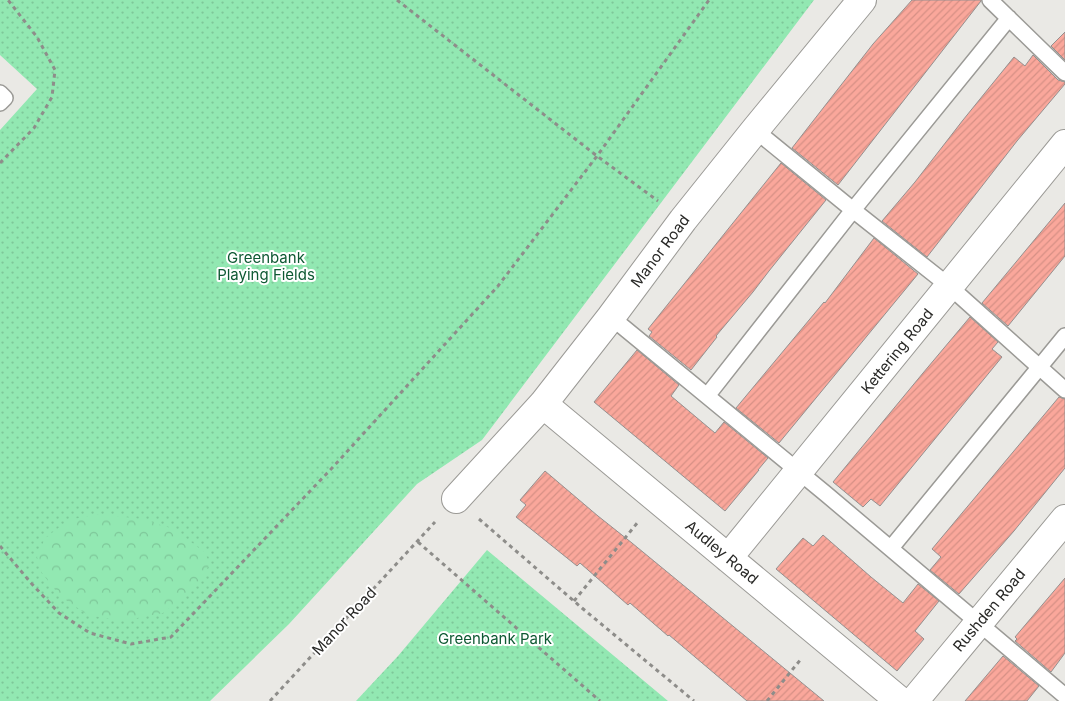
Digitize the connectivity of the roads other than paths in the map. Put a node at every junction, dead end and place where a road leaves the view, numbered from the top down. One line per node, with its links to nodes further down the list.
1 (862, 0): 7 (street, Manor Road)
2 (990, 0): 3 (lane)
3 (1009, 18): 4 (lane); 9 (lane)
4 (1065, 73)
5 (0, 93): 6 (lane)
6 (0, 103)
7 (755, 130): 9 (lane); 11 (street, Manor Road)
8 (1065, 144): 10 (street, Kettering Road)
9 (853, 210): 10 (lane); 15 (lane)
10 (949, 286): 13 (lane); 17 (street, Kettering Road)
11 (611, 317): 15 (lane); 16 (street, Manor Road)
12 (1065, 336): 13 (lane)
13 (1040, 368): 14 (lane); 20 (lane)
14 (1065, 390)
15 (707, 396): 17 (lane)
16 (543, 404): 18 (street, Manor Road); 21 (street, Audley Road)
17 (799, 472): 20 (lane); 21 (street, Kettering Road)
18 (456, 499)
19 (1065, 519): 22 (street, Rushden Road)
20 (891, 548): 22 (lane)
21 (728, 558): 24 (street, Audley Road)
22 (978, 623): 23 (lane); 25 (street, Rushden Road)
23 (1065, 696)
24 (900, 701)
25 (914, 701)

